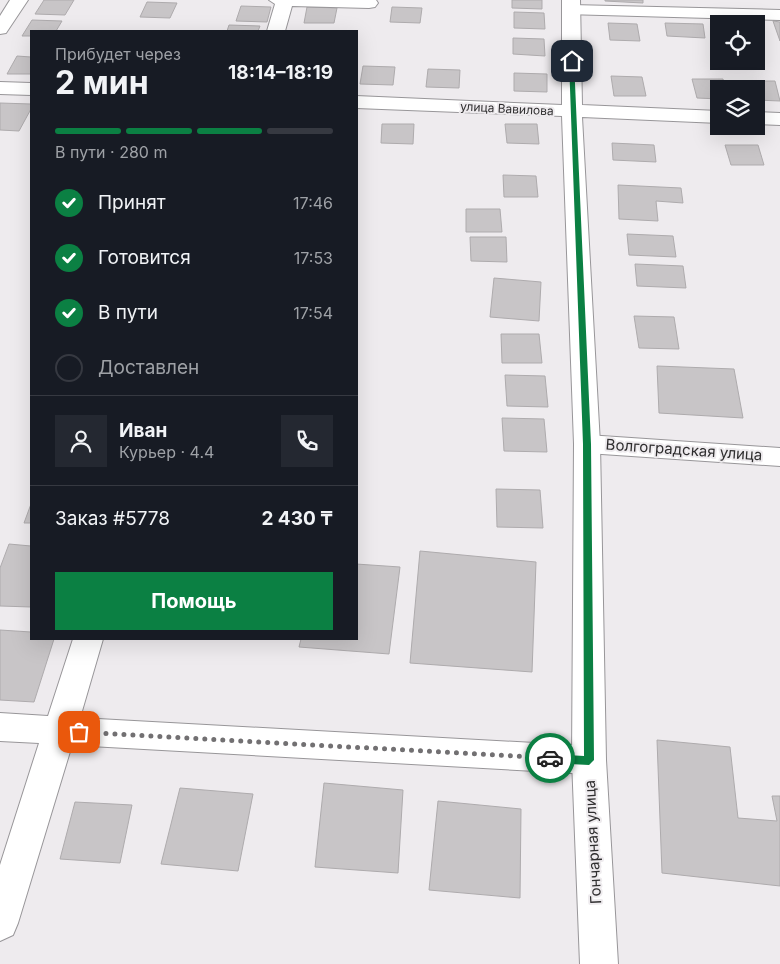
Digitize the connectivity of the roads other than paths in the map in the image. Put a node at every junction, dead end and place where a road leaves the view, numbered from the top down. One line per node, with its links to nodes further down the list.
1 (19, 0): 7 (street)
2 (278, 0): 3 (street)
3 (285, 0): 4 (street); 8 (street)
4 (369, 3)
5 (571, 5): 6 (street); 12 (street, Гончарная улица)
6 (780, 15)
7 (0, 29)
8 (276, 30)
9 (0, 88): 10 (street)
10 (30, 89)
11 (358, 102): 12 (street, улица Вавилова)
12 (572, 112): 13 (street, улица Вавилова); 16 (street, Гончарная улица)
13 (710, 117)
14 (765, 118): 15 (street)
15 (780, 119)
16 (587, 444): 17 (street, Волгоградская улица); 21 (street, Гончарная улица)
17 (780, 457)
18 (88, 640): 20 (street)
19 (0, 727): 20 (street)
20 (59, 731): 21 (street); 22 (street)
21 (589, 760): 23 (street, Гончарная улица)
22 (0, 923)
23 (598, 964)

